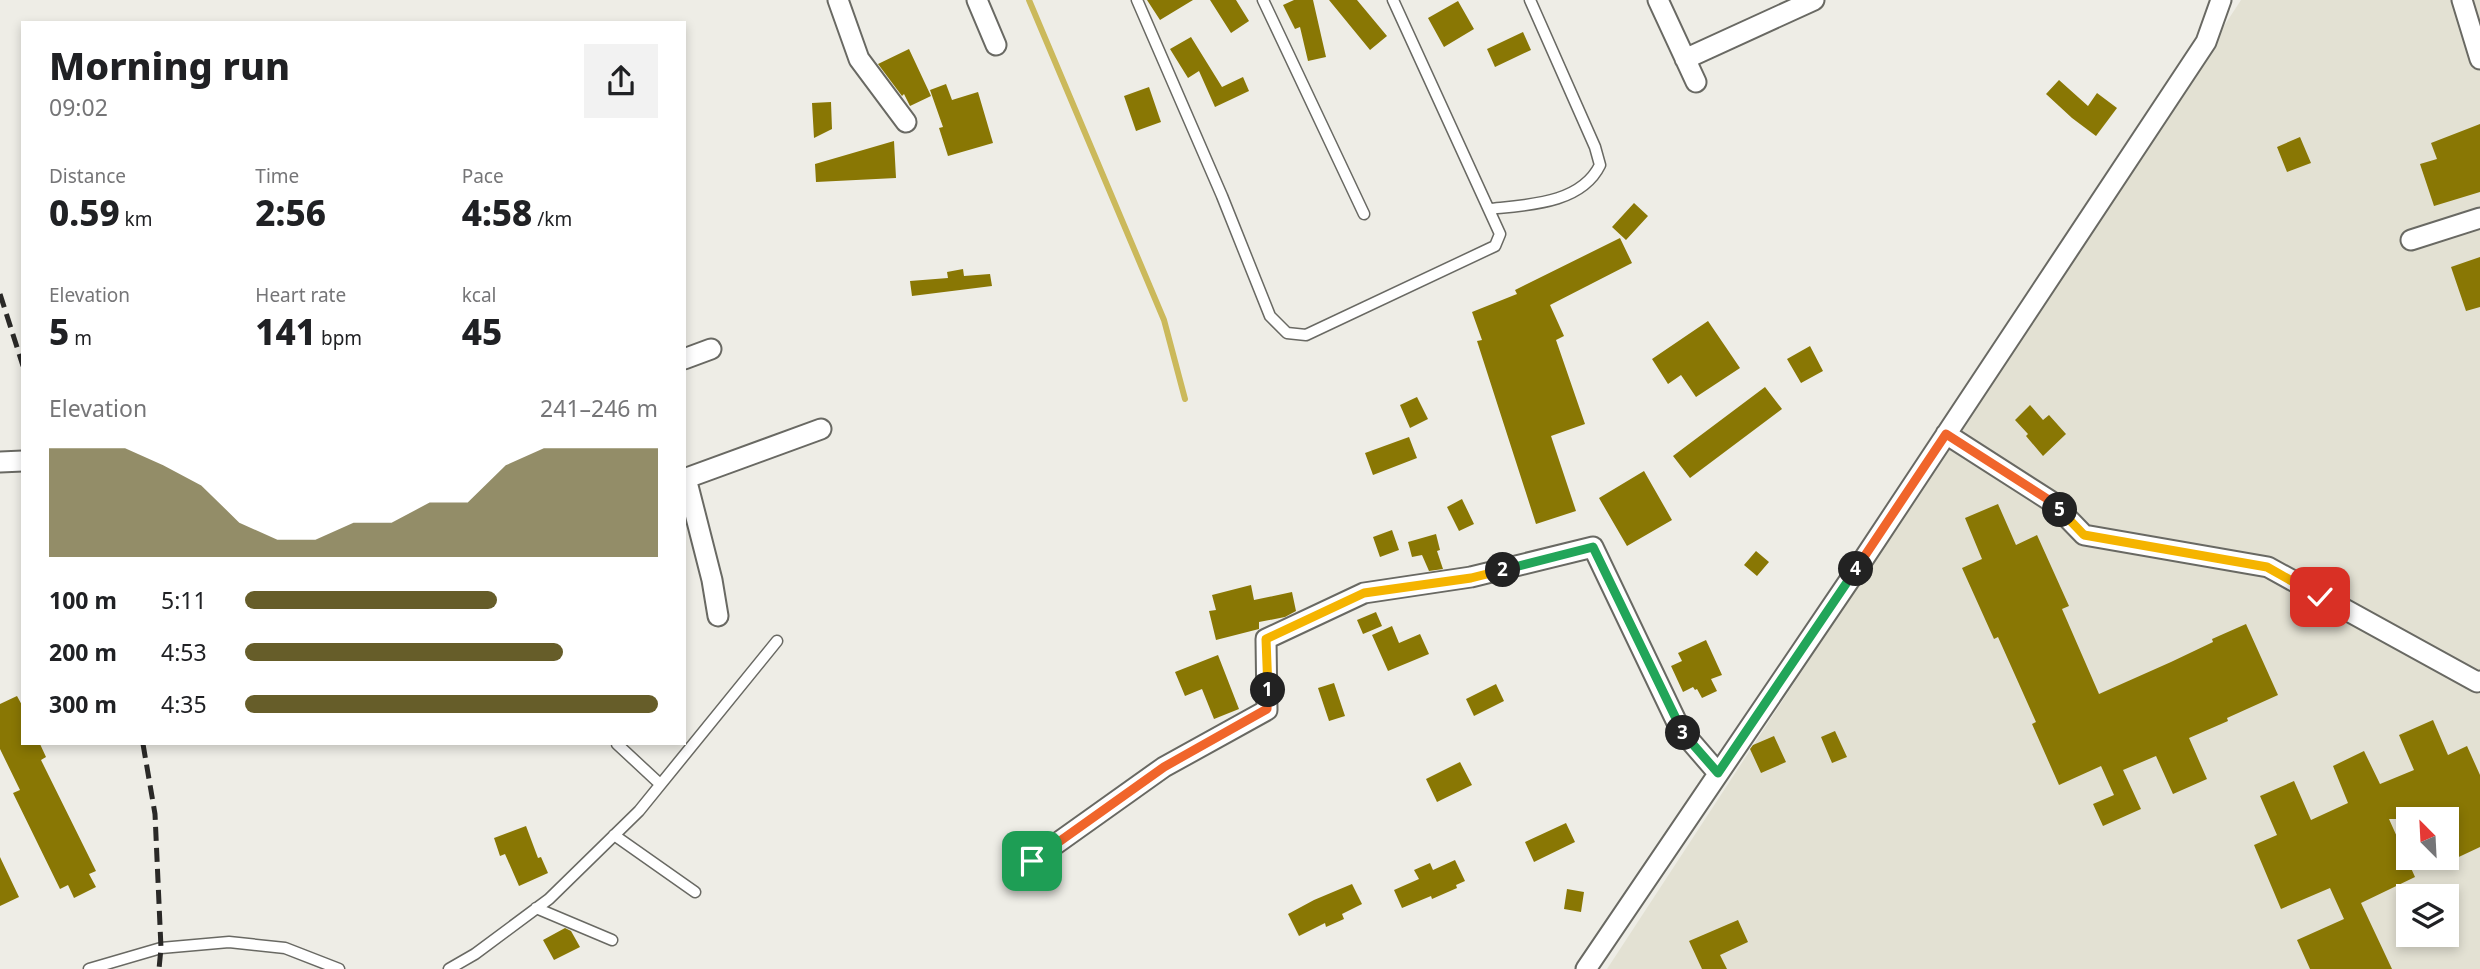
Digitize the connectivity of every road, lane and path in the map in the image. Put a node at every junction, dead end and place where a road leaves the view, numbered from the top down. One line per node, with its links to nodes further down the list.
1 (838, 0): 15 (street)
2 (977, 0): 11 (street)
3 (1137, 0): 16 (lane)
4 (1263, 0): 17 (lane)
5 (1393, 0): 16 (lane)
6 (1530, 0): 16 (lane)
7 (1658, 0): 12 (street)
8 (1814, 0): 12 (street)
9 (2221, 0): 23 (street)
10 (2462, 0): 13 (street)
11 (996, 45)
12 (1685, 59): 14 (street)
13 (2480, 59)
14 (1696, 82)
15 (906, 122)
16 (1489, 209)
17 (1364, 214)
18 (2480, 218): 19 (street)
19 (2411, 240)
20 (711, 349): 21 (street)
21 (686, 358)
22 (821, 429): 26 (street)
23 (1946, 434): 30 (street); 32 (street)
24 (21, 461): 25 (street)
25 (0, 462)
26 (686, 479)
27 (686, 483): 28 (street)
28 (718, 616)
29 (777, 641): 33 (lane)
30 (2480, 681)
31 (618, 745): 33 (lane)
32 (1718, 773): 35 (street); 42 (street)
33 (660, 784): 34 (lane)
34 (614, 835): 36 (lane); 37 (lane)
35 (1032, 861)
36 (695, 892)
37 (537, 908): 38 (lane); 41 (lane)
38 (612, 940)
39 (89, 969): 40 (lane)
40 (339, 969)
41 (449, 969)
42 (1586, 969)

